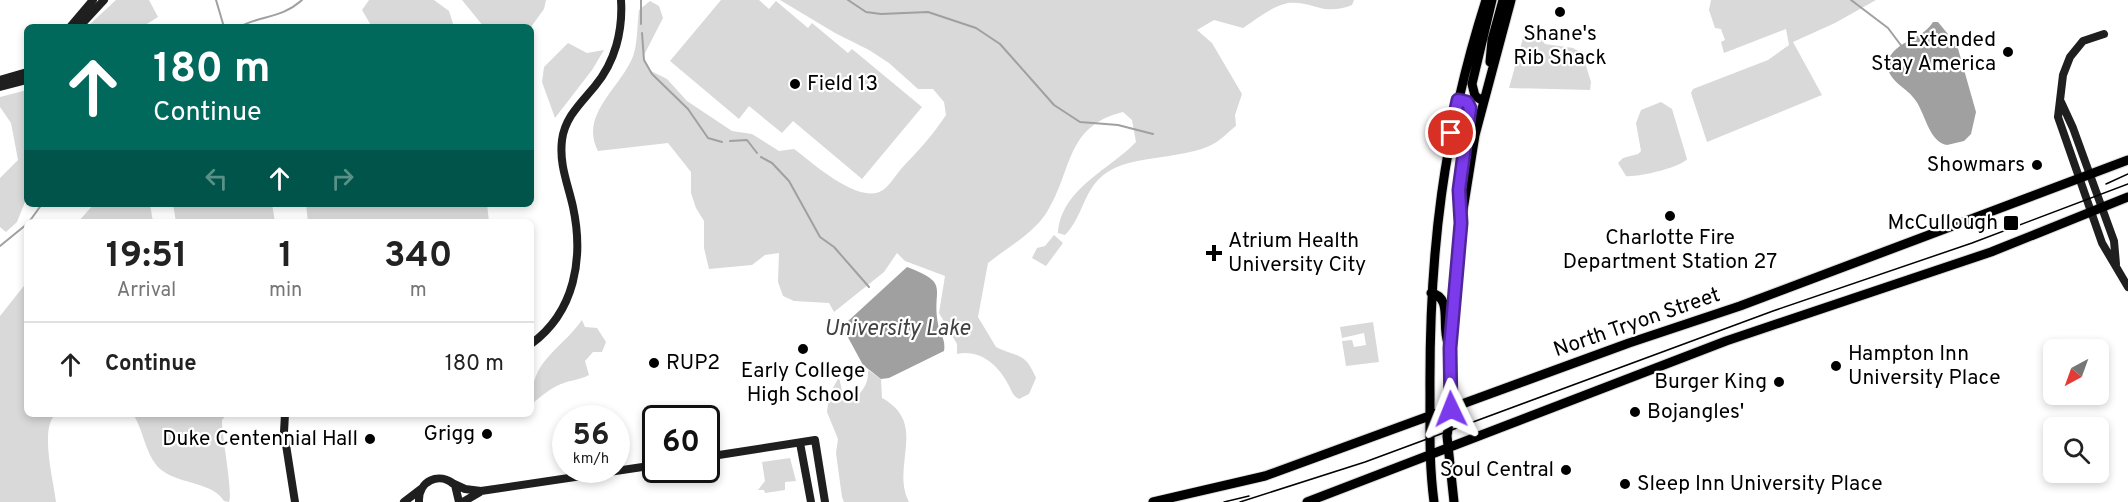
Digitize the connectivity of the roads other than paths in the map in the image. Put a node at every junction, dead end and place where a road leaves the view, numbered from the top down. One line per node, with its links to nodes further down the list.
1 (93, 0): 8 (street)
2 (105, 0): 9 (street)
3 (621, 0): 29 (street)
4 (1486, 0): 16 (main road)
5 (1492, 0): 17 (main road)
6 (1503, 0): 12 (main road)
7 (1511, 0): 12 (main road)
8 (73, 24)
9 (82, 24)
10 (2104, 34): 18 (street)
11 (24, 73): 13 (street)
12 (1489, 79): 17 (main road)
13 (0, 80)
14 (24, 81): 15 (street)
15 (0, 87)
16 (1458, 100): 25 (main road); 28 (main road)
17 (1483, 101): 25 (main road)
18 (2061, 102): 20 (street); 21 (street)
19 (2128, 160): 20 (main road, North Tryon Street)
20 (2091, 174): 21 (main road, North Tryon Street); 23 (street)
21 (2079, 178): 24 (street); 31 (main road, North Tryon Street)
22 (2128, 197): 23 (main road)
23 (2102, 208): 24 (main road); 26 (street)
24 (2091, 212): 26 (street); 35 (main road)
25 (1461, 223): 30 (main road)
26 (2116, 264): 27 (street)
27 (2128, 286)
28 (1431, 293): 30 (main road); 32 (main road)
29 (534, 341)
30 (1450, 348): 31 (main road)
31 (1451, 409): 32 (main road, North Tryon Street); 35 (main road)
32 (1430, 416): 37 (main road); 48 (main road, North Tryon Street)
33 (285, 417): 42 (street)
34 (800, 443): 36 (street); 46 (street); 47 (street)
35 (1448, 449): 37 (main road); 51 (main road)
36 (720, 455)
37 (1429, 456): 49 (main road); 50 (main road)
38 (642, 467): 41 (street)
39 (452, 483): 40 (street); 41 (street); 45 (street)
40 (422, 488): 43 (street); 44 (street)
41 (481, 491): 45 (street)
42 (295, 502)
43 (404, 502)
44 (419, 502)
45 (461, 502)
46 (811, 502)
47 (825, 502)
48 (1152, 502)
49 (1307, 502)
50 (1434, 502)
51 (1454, 502)

